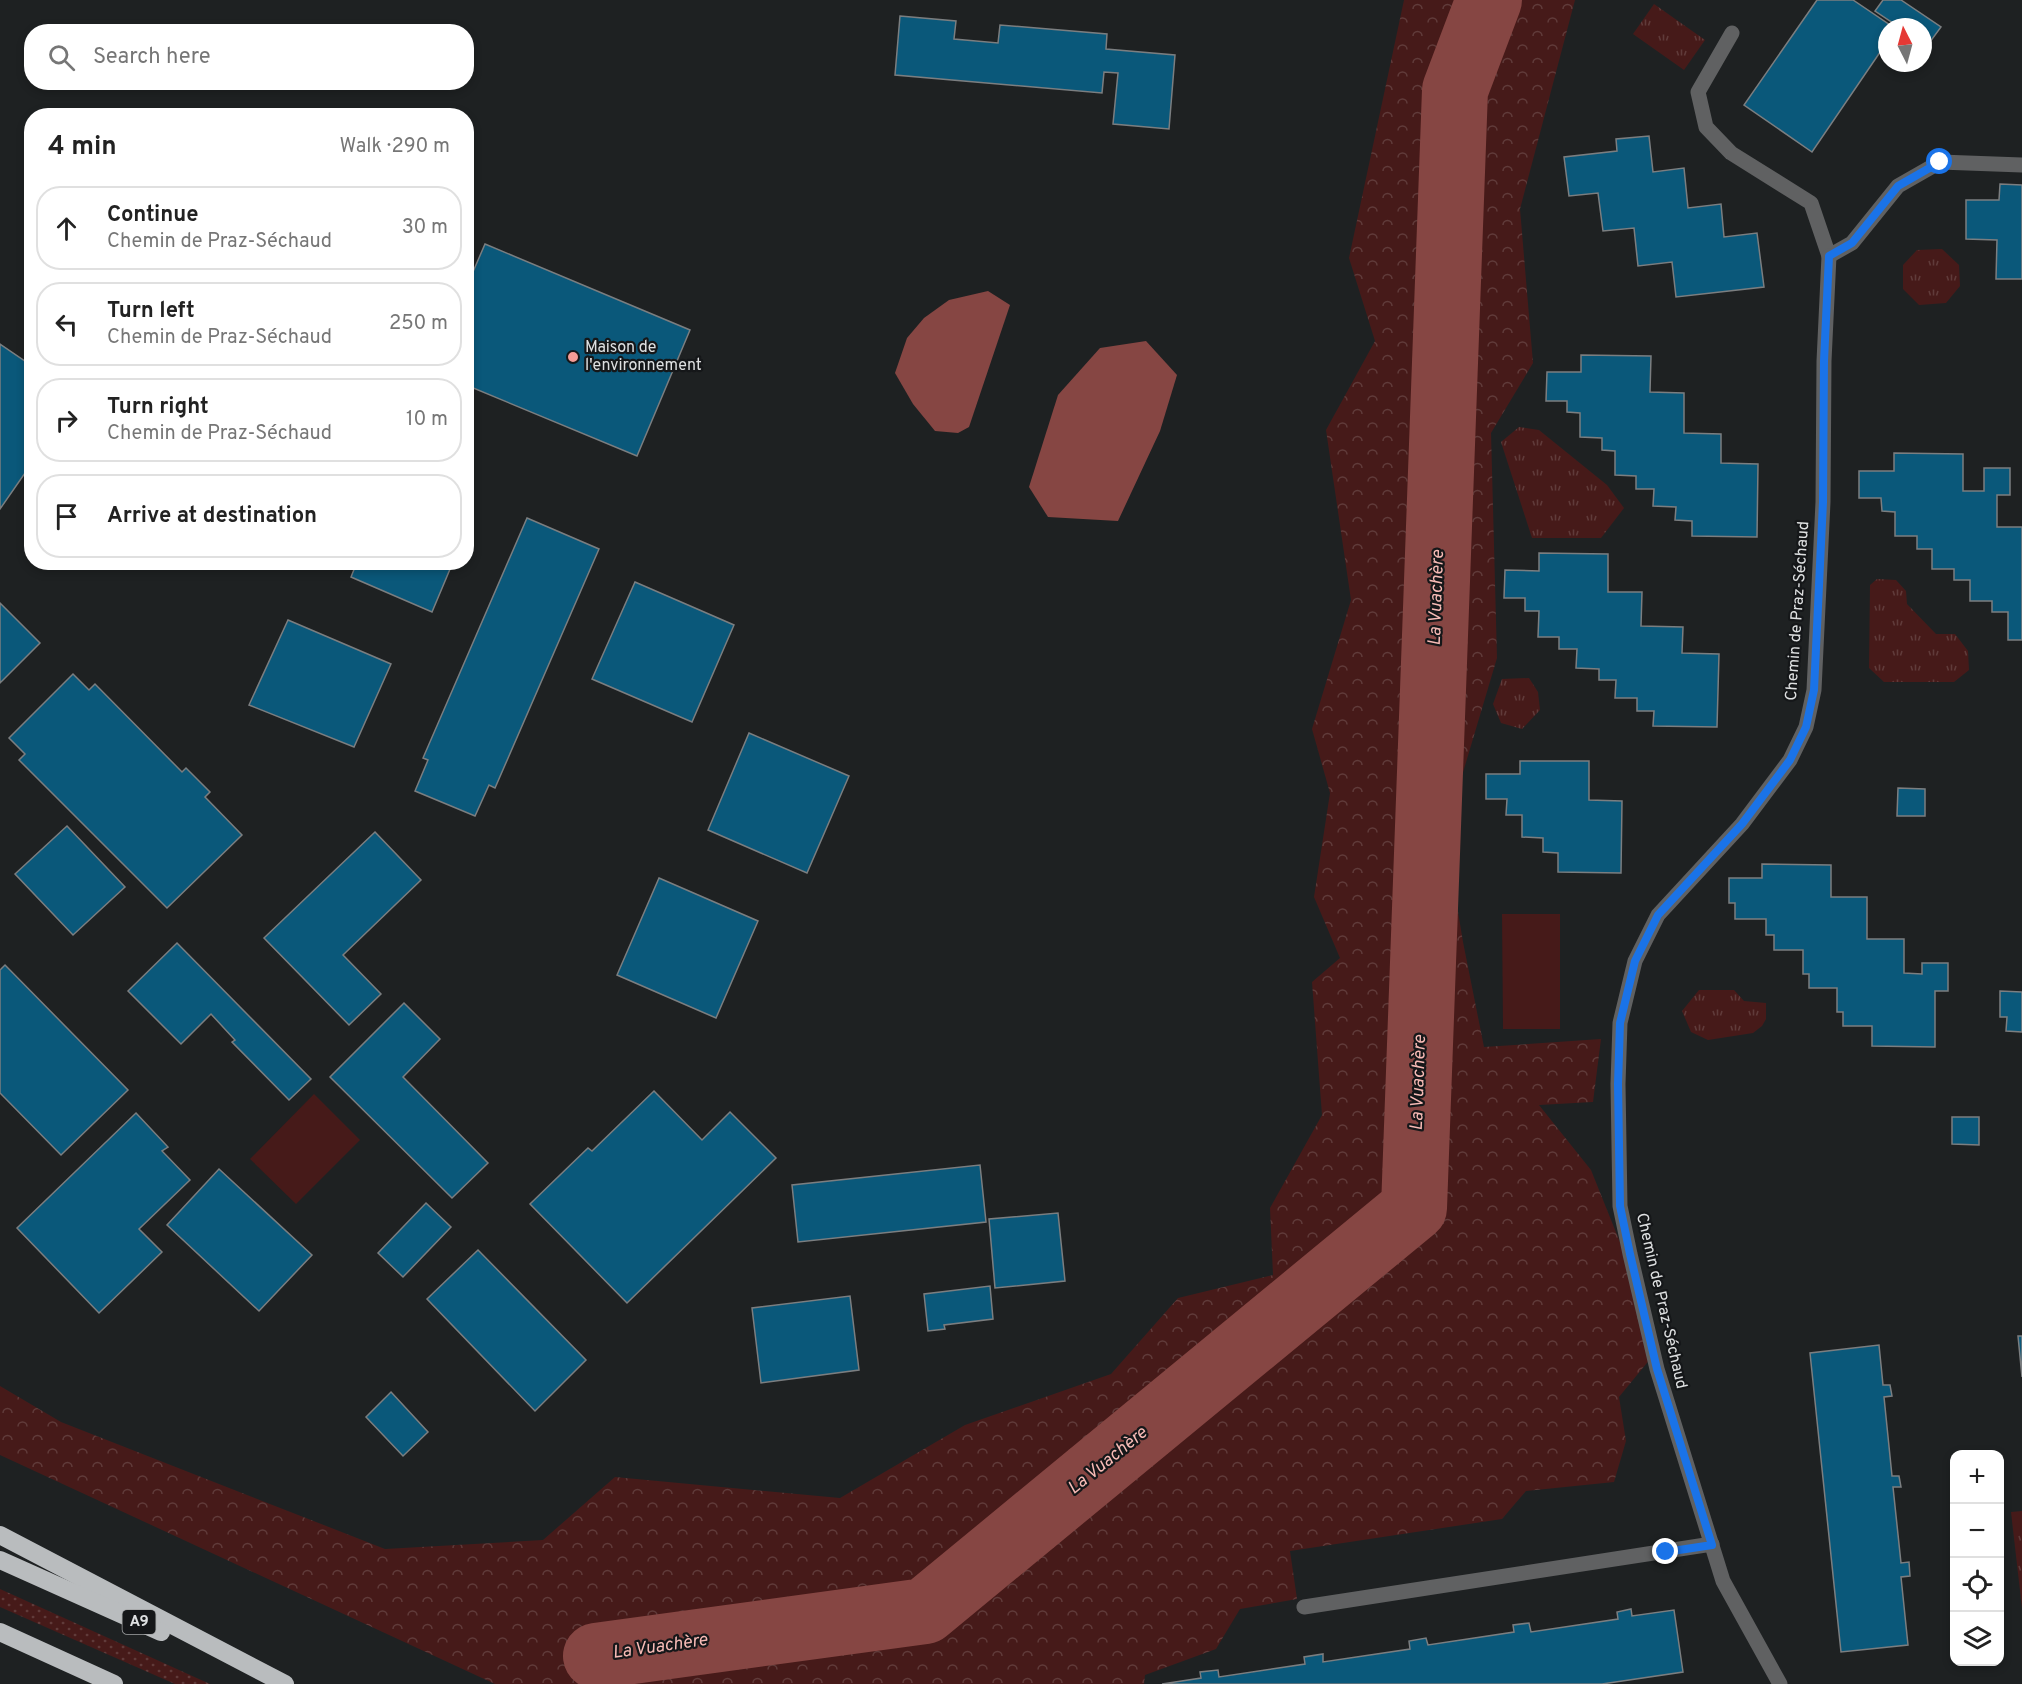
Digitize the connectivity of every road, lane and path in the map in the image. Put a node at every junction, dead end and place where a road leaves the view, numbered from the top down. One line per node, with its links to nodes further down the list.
1 (1732, 33): 3 (street, Chemin de Praz-Séchaud)
2 (2022, 165): 3 (street)
3 (1829, 256): 5 (street, Chemin de Praz-Séchaud)
4 (0, 1535): 11 (highway)
5 (1712, 1545): 7 (street); 12 (street, Chemin de Praz-Séchaud)
6 (0, 1560): 10 (highway, A9)
7 (1305, 1607)
8 (0, 1632): 9 (highway)
9 (114, 1684)
10 (278, 1684)
11 (285, 1684)
12 (1780, 1684)

